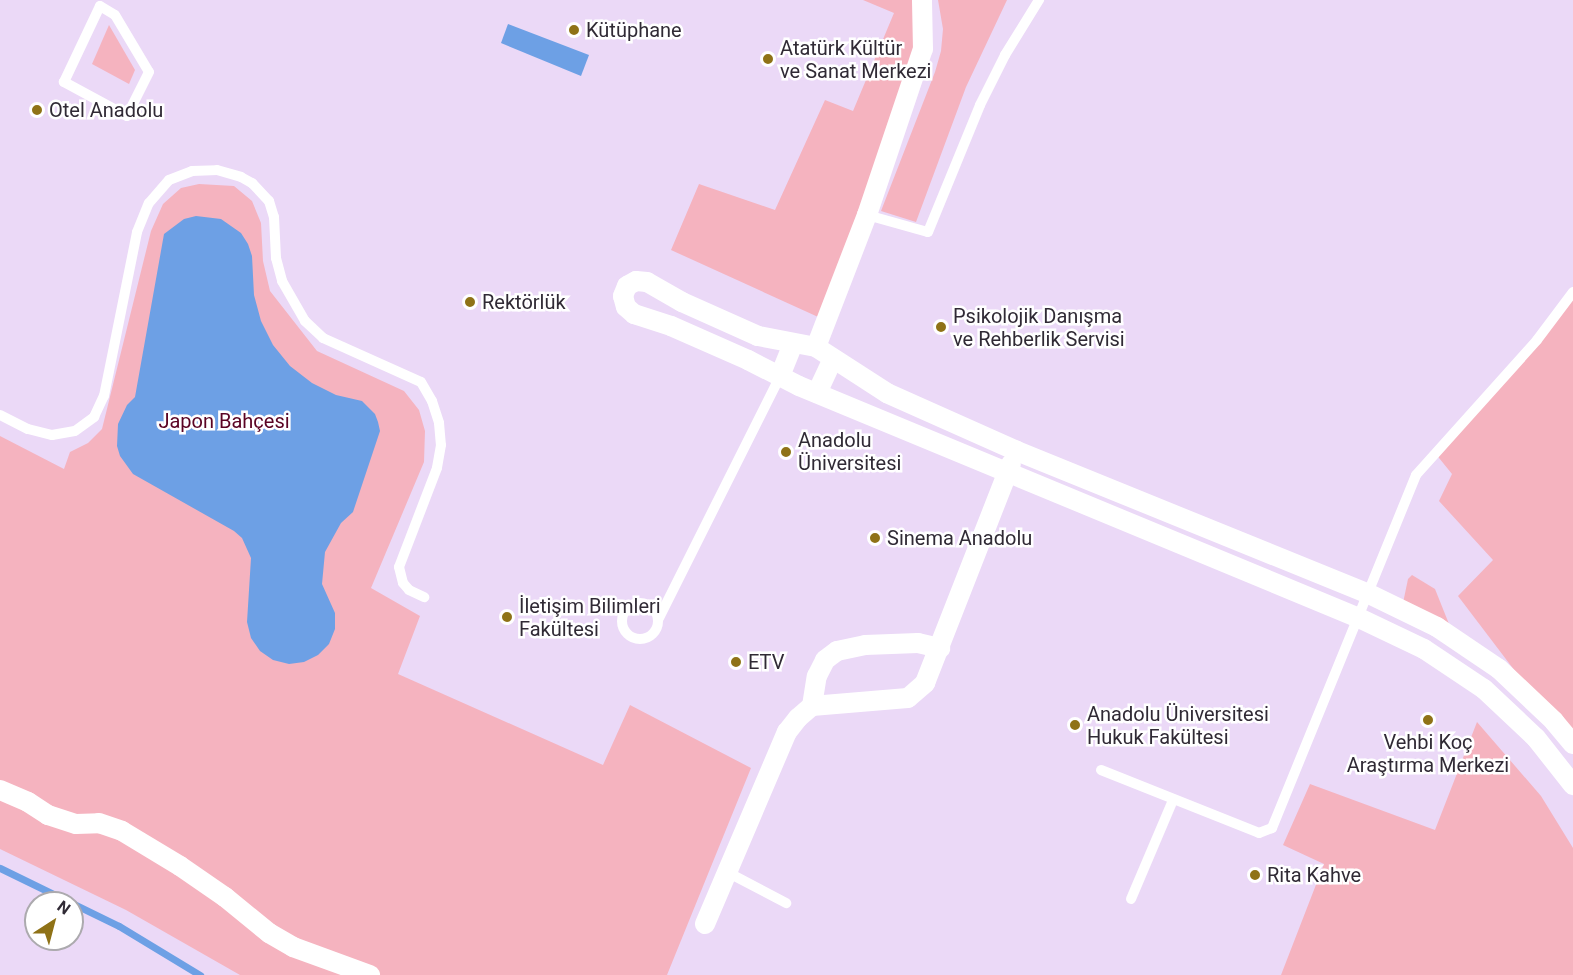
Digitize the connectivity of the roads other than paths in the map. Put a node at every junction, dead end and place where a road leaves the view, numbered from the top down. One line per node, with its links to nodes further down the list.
1 (922, 0): 4 (street)
2 (1039, 0): 4 (lane)
3 (101, 3): 3 (lane)
4 (867, 215): 7 (street)
5 (1573, 292): 13 (lane)
6 (793, 343): 7 (street); 8 (street); 8 (street)
7 (825, 353): 9 (street); 11 (street)
8 (780, 376): 9 (street); 15 (lane)
9 (817, 393): 12 (street)
10 (0, 416): 14 (lane)
11 (1017, 451): 12 (street); 13 (street)
12 (1006, 474): 16 (street); 17 (street)
13 (1369, 594): 16 (lane); 19 (street)
14 (424, 597)
15 (659, 618)
16 (1359, 618): 21 (street); 23 (lane)
17 (940, 648): 18 (street); 18 (street)
18 (812, 706): 24 (street)
19 (1573, 744)
20 (1101, 770): 23 (lane)
21 (1573, 785)
22 (0, 790): 28 (street)
23 (1173, 800): 25 (lane)
24 (728, 872): 26 (lane); 27 (street)
25 (1131, 899)
26 (786, 903)
27 (705, 924)
28 (370, 975)

